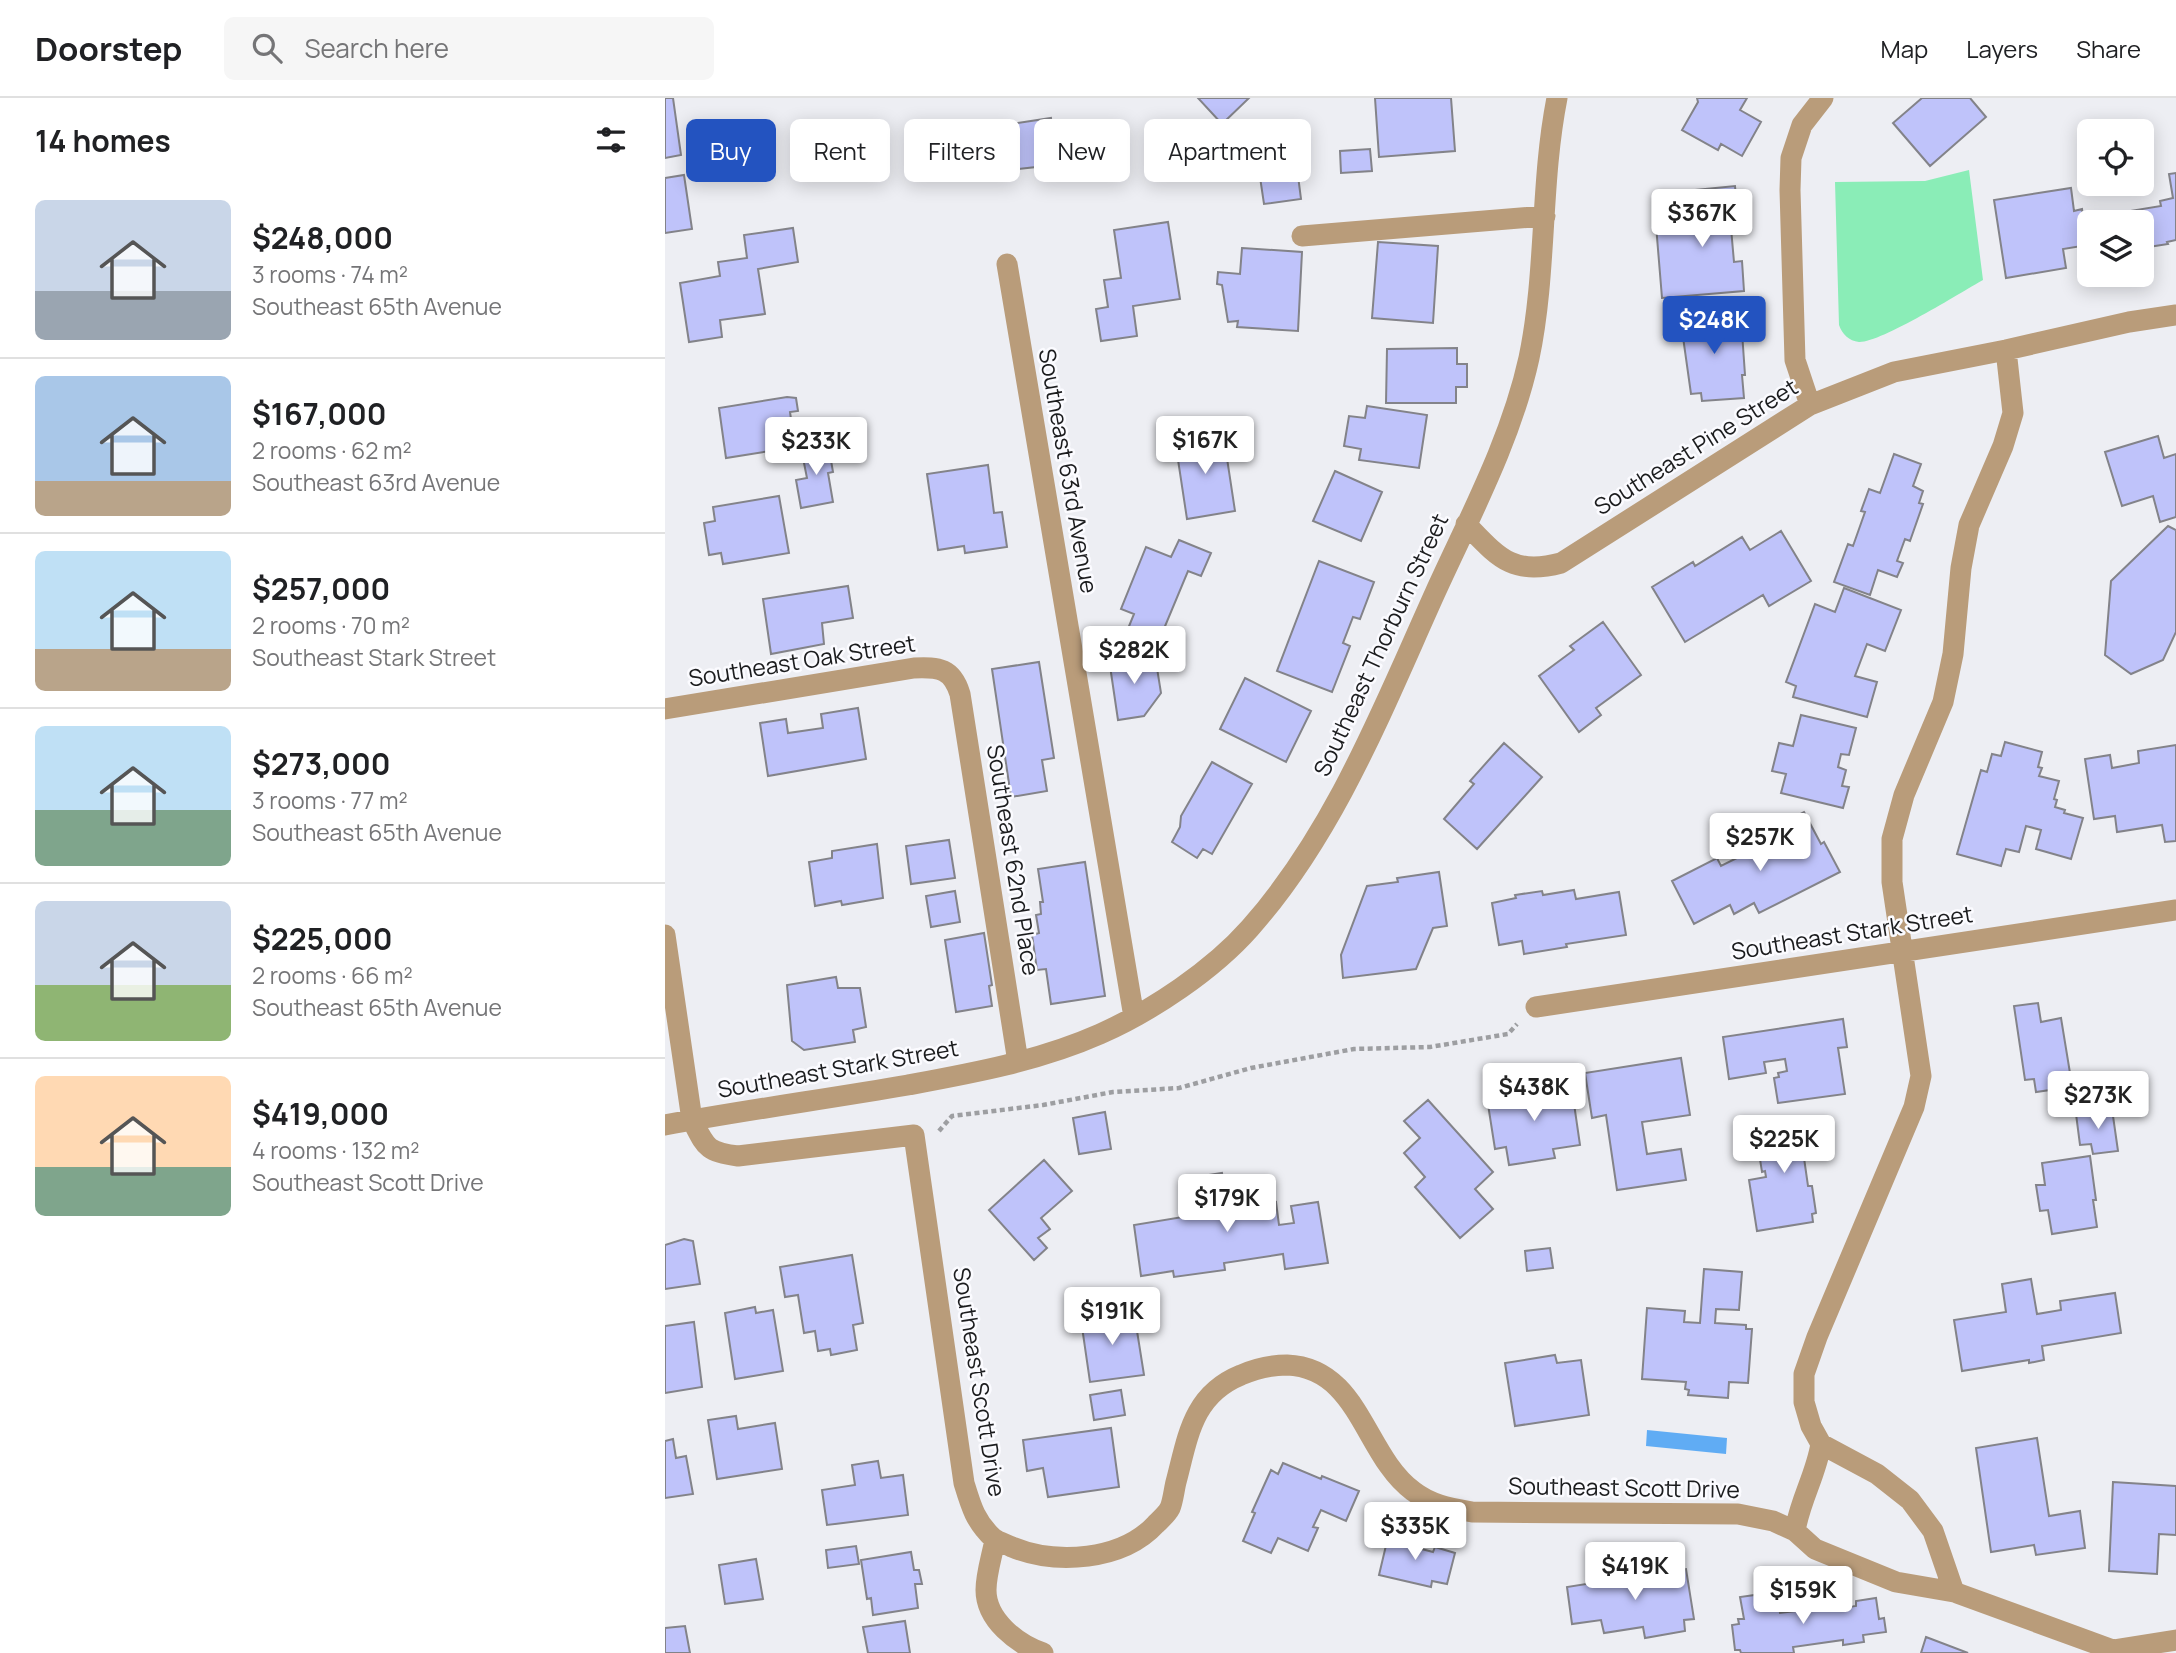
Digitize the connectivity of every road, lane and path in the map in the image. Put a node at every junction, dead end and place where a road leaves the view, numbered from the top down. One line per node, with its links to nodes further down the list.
1 (1557, 98): 3 (street, Southeast Thorburn Street)
2 (1823, 98): 8 (street)
3 (1545, 216): 4 (street); 9 (street, Southeast Thorburn Street)
4 (1303, 236)
5 (1007, 264): 16 (street, Southeast 63rd Avenue)
6 (2176, 315): 7 (street, Southeast Pine Street)
7 (2005, 350): 8 (street, Southeast Pine Street); 14 (street)
8 (1810, 405): 9 (street, Southeast Pine Street)
9 (1466, 524): 16 (street, Southeast Thorburn Street)
10 (947, 671): 11 (street, Southeast Oak Street); 17 (street, Southeast 62nd Place)
11 (665, 709)
12 (2176, 910): 14 (street, Southeast Stark Street)
13 (665, 935): 18 (street)
14 (1902, 952): 15 (street, Southeast Stark Street); 21 (street)
15 (1536, 1007): 20 (path)
16 (1134, 1017): 17 (street, Southeast Thorburn Street)
17 (1018, 1062): 18 (street, Southeast Stark Street)
18 (692, 1120): 19 (street, Southeast Stark Street); 20 (street)
19 (665, 1125)
20 (914, 1135): 23 (street, Southeast Scott Drive)
21 (1821, 1444): 22 (street); 24 (street)
22 (1795, 1531): 23 (street, Southeast Scott Drive); 24 (street, Southeast Scott Drive)
23 (995, 1540): 26 (street)
24 (1954, 1592): 25 (street, Southeast Scott Drive)
25 (2176, 1640)
26 (1043, 1653)

